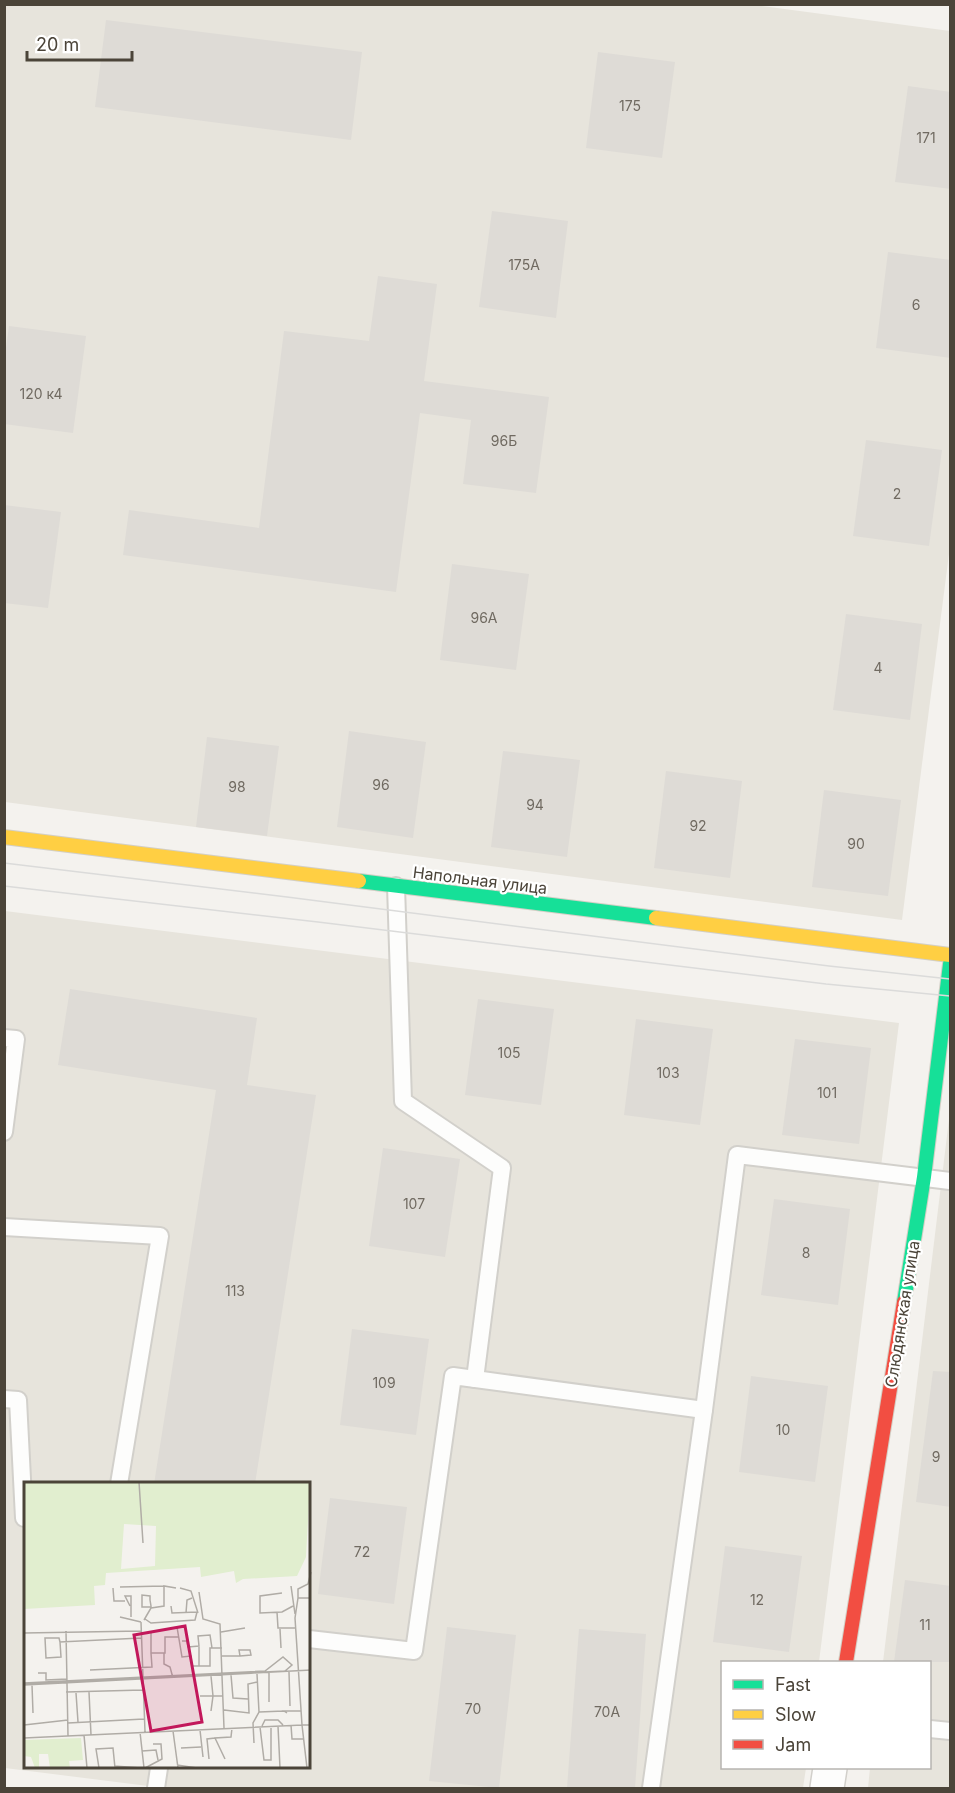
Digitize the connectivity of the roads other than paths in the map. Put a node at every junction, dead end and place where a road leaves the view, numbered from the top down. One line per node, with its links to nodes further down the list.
1 (4, 837): 2 (street, Напольная улица)
2 (396, 886): 3 (street, Напольная улица); 10 (lane)
3 (951, 955)
4 (951, 964): 7 (street, Слюдянская улица)
5 (4, 1038): 6 (lane)
6 (4, 1132)
7 (924, 1177): 8 (lane); 12 (lane); 16 (street, Слюдянская улица)
8 (951, 1181)
9 (4, 1227): 13 (lane)
10 (475, 1379): 12 (lane); 15 (lane)
11 (4, 1399): 14 (lane)
12 (704, 1410): 22 (lane)
13 (119, 1482)
14 (24, 1518)
15 (310, 1639)
16 (846, 1661)
17 (931, 1729): 18 (lane)
18 (951, 1731)
19 (159, 1769): 21 (lane)
20 (830, 1769): 23 (street)
21 (156, 1788)
22 (651, 1788)
23 (827, 1788)

